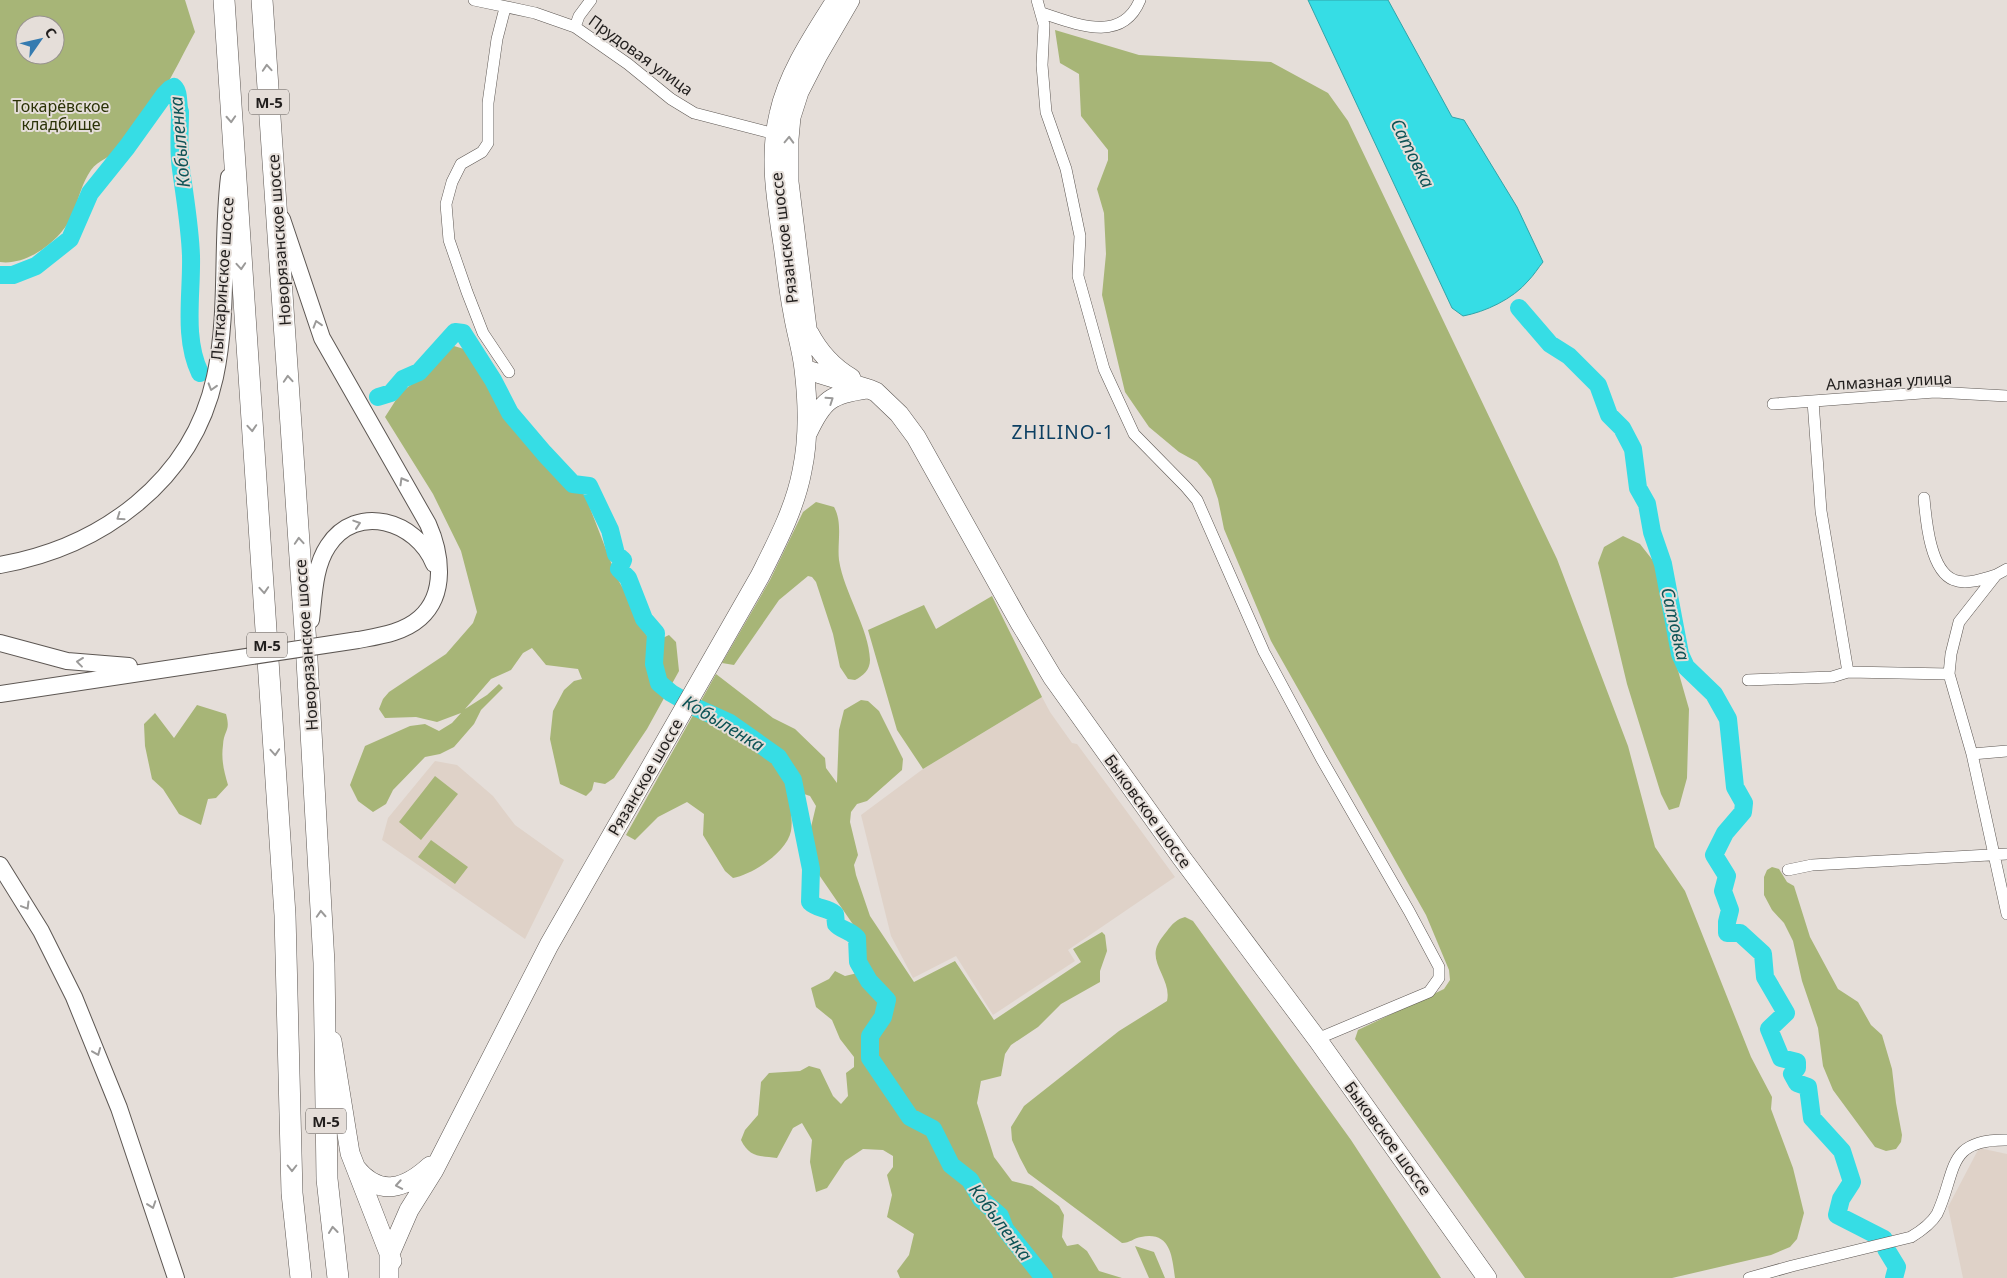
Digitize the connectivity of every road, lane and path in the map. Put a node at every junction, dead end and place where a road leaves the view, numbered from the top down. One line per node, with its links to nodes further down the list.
1 (224, 0): 13 (highway, М-5, one-way to 13)
2 (262, 0): 14 (highway, Новорязанское шоссе / М-5, one-way to 2)
3 (474, 0): 9 (street)
4 (591, 0): 11 (street, Прудовая улица)
5 (836, 0): 12 (main road, Рязанское шоссе)
6 (850, 0): 15 (main road, Рязанское шоссе, one-way to 6)
7 (1037, 0): 10 (street)
8 (1140, 0): 10 (street)
9 (506, 8): 11 (street); 17 (street)
10 (1042, 13): 43 (street)
11 (575, 27): 12 (street, Прудовая улица)
12 (775, 134): 16 (main road, Рязанское шоссе)
13 (233, 148): 24 (main road, Лыткаринское шоссе, one-way to 24); 48 (highway, М-5, one-way to 48)
14 (276, 204): 27 (main road, one-way to 14); 29 (highway, Новорязанское шоссе / М-5, one-way to 14)
15 (808, 333): 16 (main road, Рязанское шоссе); 18 (main road)
16 (804, 369): 18 (main road, Быковское шоссе); 22 (main road, Рязанское шоссе)
17 (509, 372)
18 (869, 389): 22 (main road, one-way to 18); 43 (main road, Быковское шоссе)
19 (2007, 396): 20 (street, Алмазная улица)
20 (1813, 401): 21 (street, Алмазная улица); 31 (street)
21 (1773, 404)
22 (807, 433): 45 (main road, Рязанское шоссе)
23 (1924, 498): 26 (street)
24 (0, 565)
25 (2007, 569): 26 (street)
26 (1996, 575): 32 (street)
27 (439, 576): 29 (main road, one-way to 27); 30 (main road, bridge)
28 (0, 643): 30 (main road, one-way to 28)
29 (307, 660): 42 (highway, Новорязанское шоссе / М-5, one-way to 29)
30 (163, 668): 34 (main road)
31 (1848, 672): 32 (street); 33 (street)
32 (1949, 674): 36 (street)
33 (1748, 680)
34 (0, 694)
35 (2007, 751): 36 (street)
36 (1972, 754): 37 (street)
37 (1994, 854): 38 (street); 40 (street); 41 (street)
38 (2007, 854)
39 (0, 865): 50 (main road, one-way to 50)
40 (1788, 870)
41 (2007, 914)
42 (324, 963): 46 (main road, Новорязанское шоссе / М-5); 53 (highway, М-5, one-way to 42)
43 (1317, 1039): 56 (main road, Быковское шоссе)
44 (2007, 1140): 57 (street)
45 (447, 1142): 46 (main road, one-way to 46); 47 (main road, Рязанское шоссе)
46 (355, 1167): 49 (main road, Новорязанское шоссе / М-5)
47 (434, 1170): 49 (main road, Рязанское шоссе); 55 (main road, Рязанское шоссе)
48 (292, 1193): 51 (main road); 52 (highway, М-5)
49 (389, 1256): 54 (main road); 55 (main road, Новорязанское шоссе / М-5)
50 (176, 1278)
51 (290, 1278)
52 (300, 1278)
53 (338, 1278)
54 (389, 1278)
55 (401, 1278)
56 (1487, 1278)
57 (1749, 1278)

